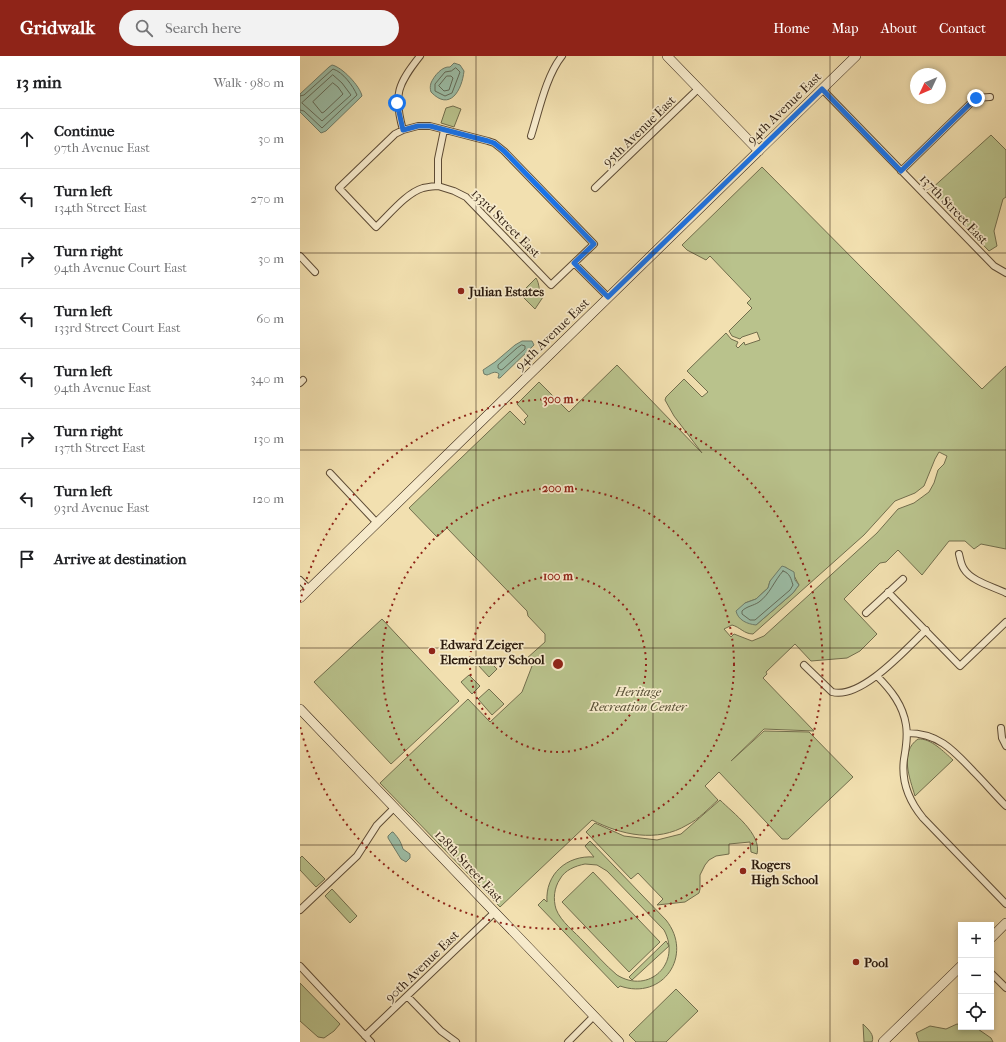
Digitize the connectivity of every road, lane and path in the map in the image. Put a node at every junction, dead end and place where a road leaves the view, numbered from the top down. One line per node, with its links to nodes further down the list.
1 (420, 56): 8 (street)
2 (562, 56): 10 (street)
3 (856, 56): 6 (main road, 94th Avenue East)
4 (668, 57): 5 (main road)
5 (698, 89): 11 (main road); 14 (street, 95th Avenue East)
6 (822, 89): 11 (main road, 94th Avenue East); 12 (street, 137th Street East)
7 (990, 97): 12 (street)
8 (403, 130): 9 (street); 13 (street)
9 (444, 130): 13 (street); 16 (street)
10 (531, 136)
11 (759, 151): 19 (main road, 94th Avenue East)
12 (901, 171): 18 (street, 137th Street East)
13 (438, 186): 16 (street, 133rd Street East)
14 (595, 188)
15 (300, 256): 17 (street)
16 (574, 263): 19 (street)
17 (315, 272)
18 (1006, 273)
19 (608, 297): 21 (main road, 94th Avenue East)
20 (330, 474): 21 (street)
21 (377, 523): 25 (main road, 94th Avenue East)
22 (959, 554): 27 (street)
23 (902, 579): 26 (street)
24 (300, 580): 25 (street)
25 (309, 589): 28 (main road, 94th Avenue East)
26 (888, 592): 29 (street); 31 (street)
27 (1006, 593)
28 (300, 598)
29 (866, 613)
30 (1006, 622): 31 (street)
31 (926, 630): 33 (street)
32 (804, 665): 33 (street)
33 (877, 676): 36 (street)
34 (300, 708): 39 (main road, 128th Street East)
35 (1002, 728): 37 (street)
36 (907, 733): 38 (street); 40 (street)
37 (1006, 746)
38 (1006, 806)
39 (395, 807): 41 (street); 42 (main road, 128th Street East)
40 (1006, 904)
41 (300, 910)
42 (495, 912): 49 (street, 90th Avenue East); 50 (main road, 128th Street East)
43 (1006, 923): 44 (main road)
44 (994, 935)
45 (300, 966): 51 (street)
46 (958, 969): 56 (main road)
47 (994, 976): 48 (street)
48 (1006, 988)
49 (407, 996): 51 (street, 90th Avenue East); 53 (street)
50 (594, 1016): 54 (street); 55 (main road, 128th Street East)
51 (365, 1036): 52 (street)
52 (371, 1042)
53 (456, 1042)
54 (568, 1042)
55 (619, 1042)
56 (883, 1042)

